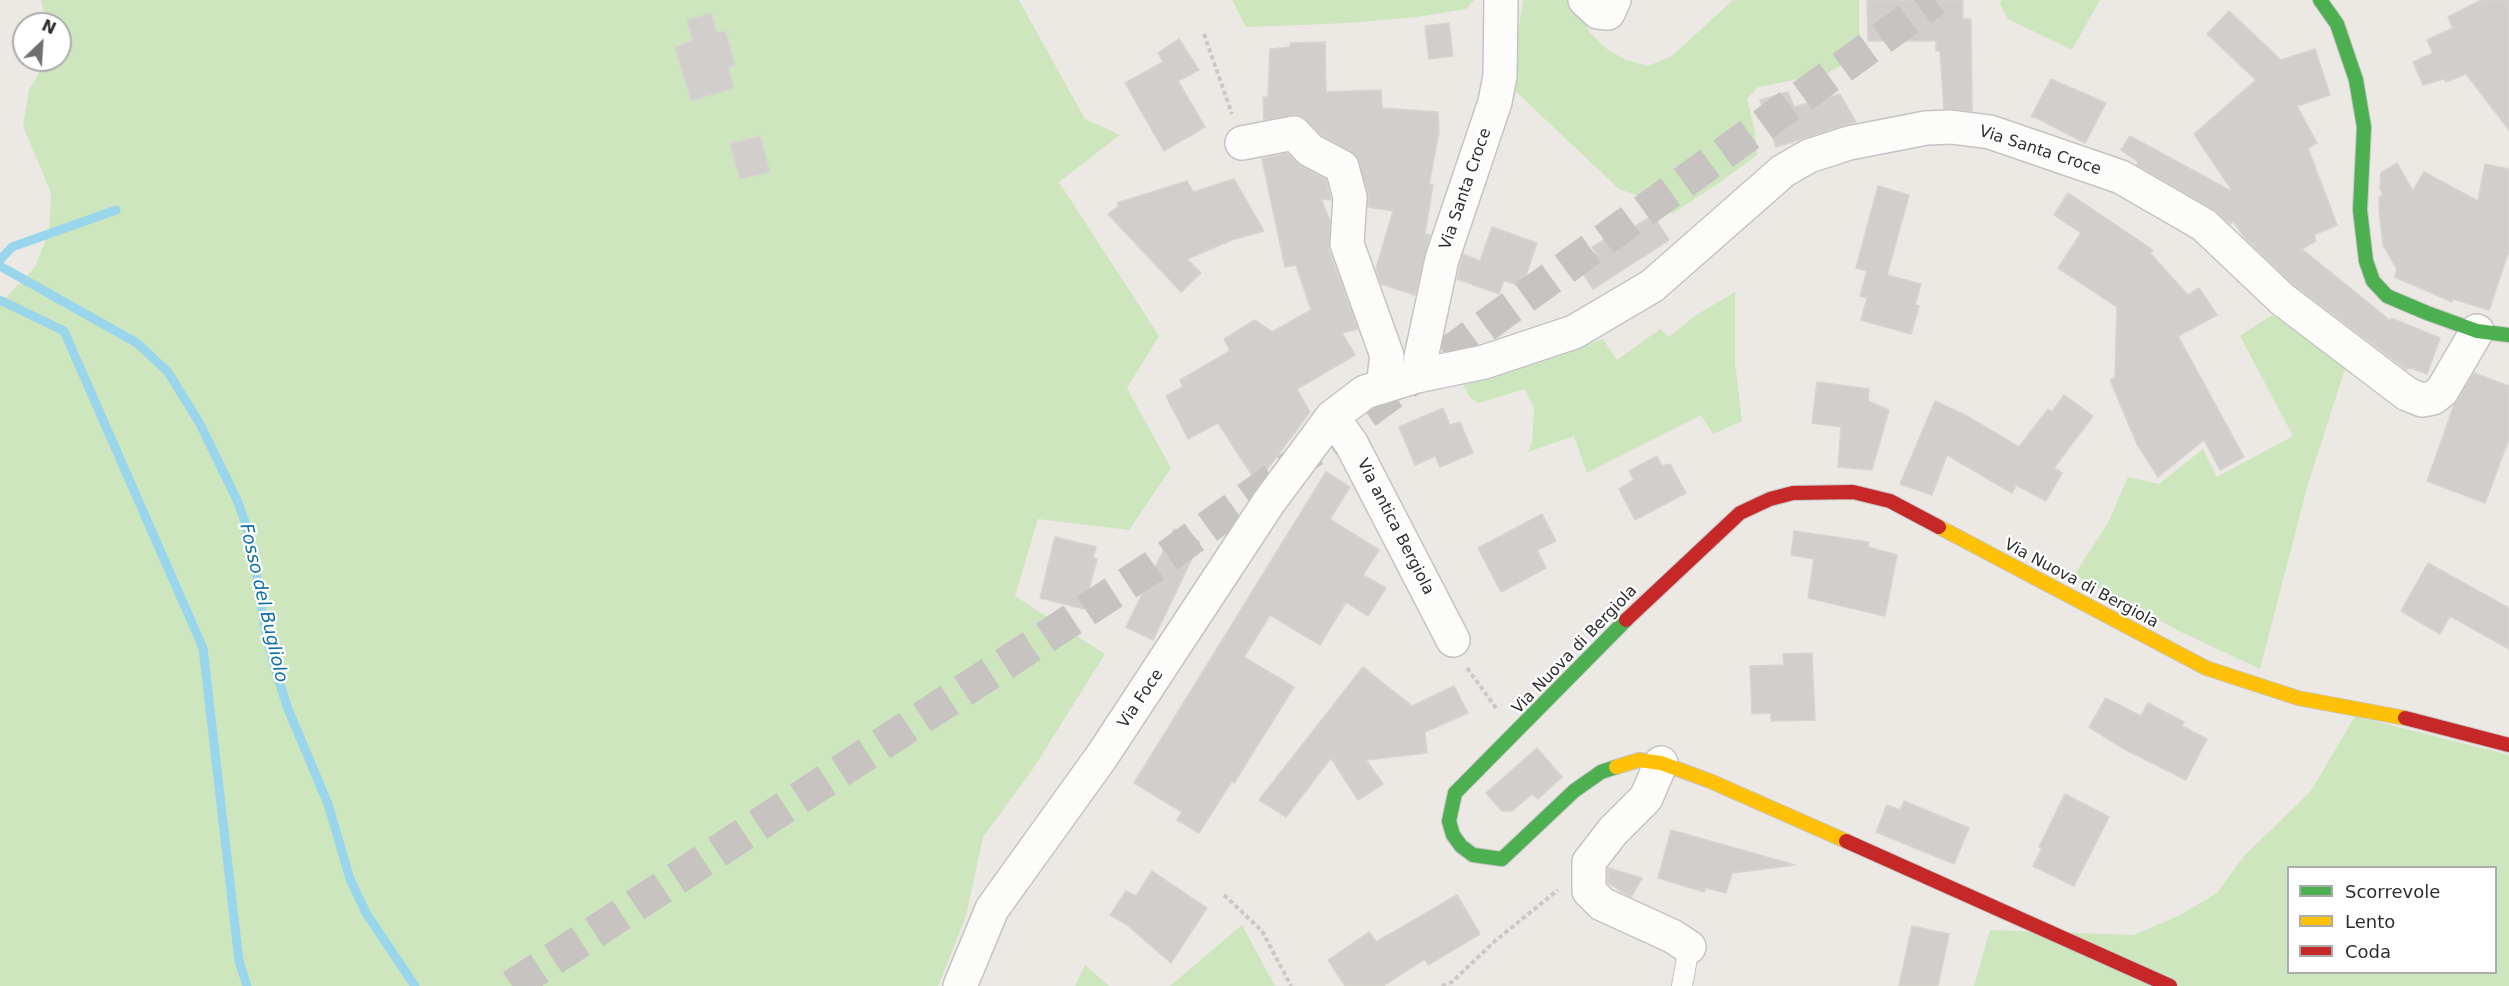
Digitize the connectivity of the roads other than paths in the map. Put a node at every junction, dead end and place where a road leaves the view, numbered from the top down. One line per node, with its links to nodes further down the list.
1 (1501, 0): 7 (street, Via Santa Croce)
2 (1585, 0): 3 (street)
3 (1614, 0)
4 (2320, 0): 6 (street)
5 (1242, 143): 8 (street)
6 (2493, 333): 7 (street, Via Santa Croce)
7 (1417, 376): 8 (street, Via Santa Croce)
8 (1383, 386): 9 (street, Via Santa Croce)
9 (1332, 417): 10 (street, Via antica Bergiola); 14 (street, Via Foce)
10 (1453, 640)
11 (2509, 745): 12 (street, Via Nuova di Bergiola)
12 (1661, 763): 13 (street); 16 (street, Via Nuova di Bergiola)
13 (1689, 947): 15 (lane)
14 (960, 986)
15 (1682, 986)
16 (2170, 986)

